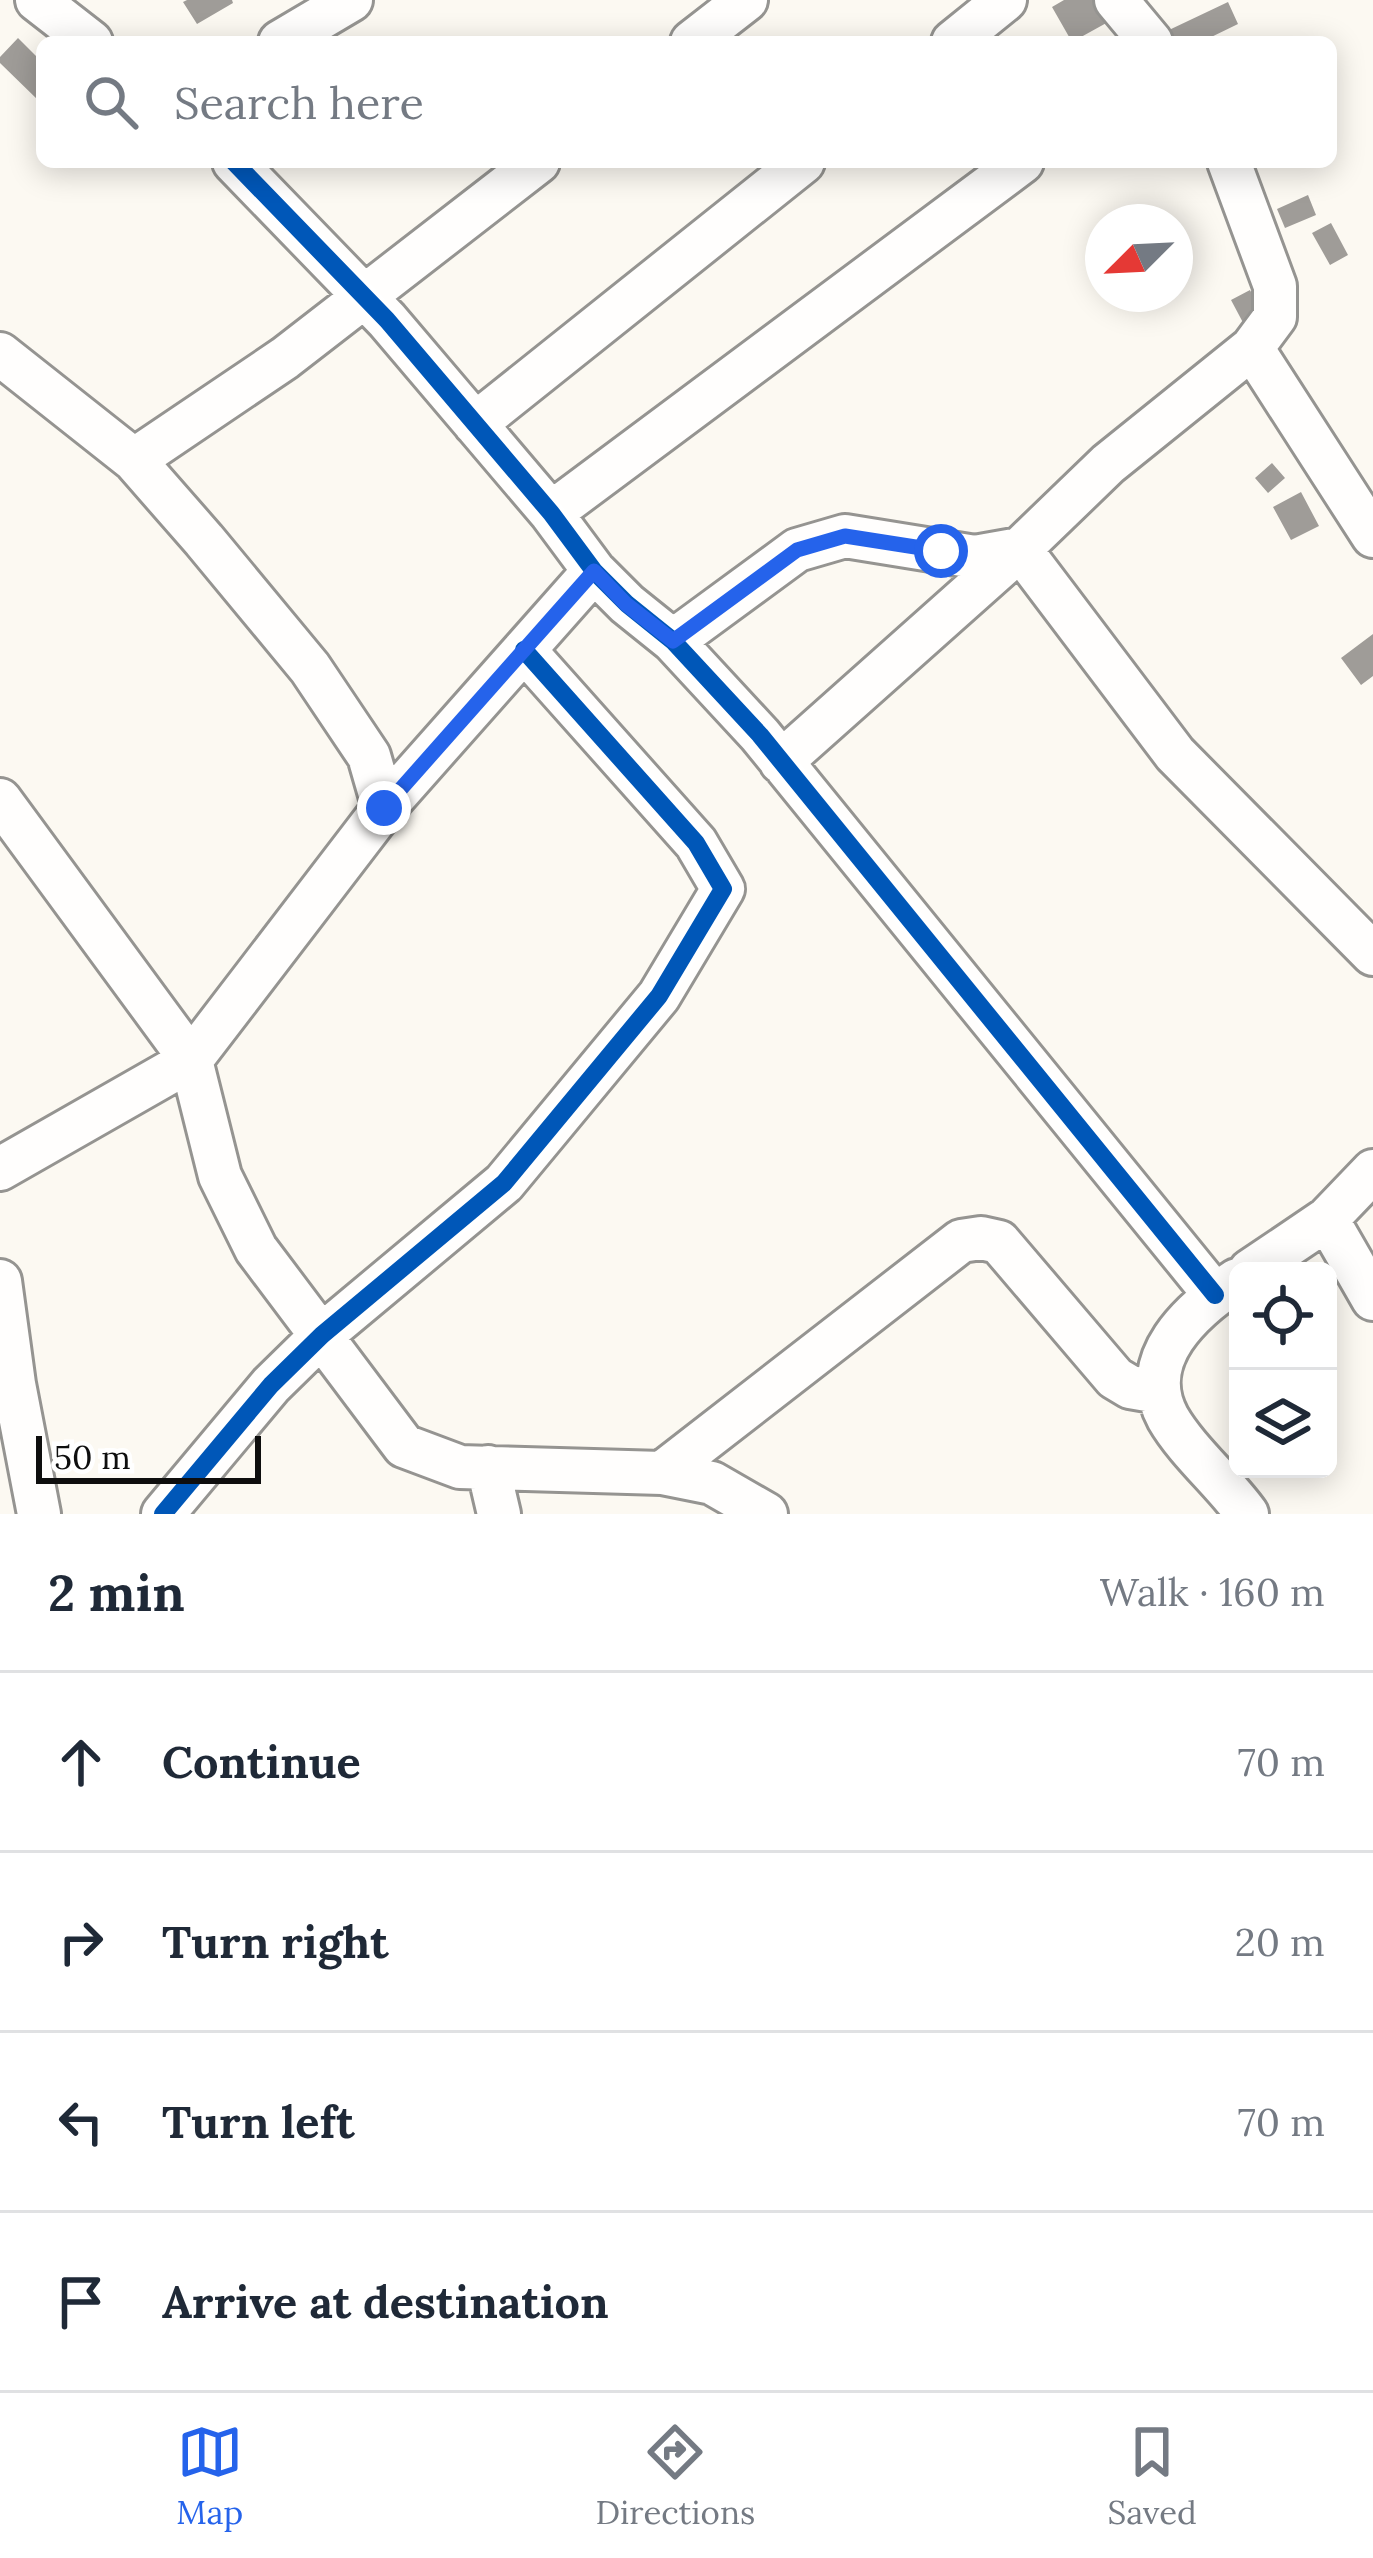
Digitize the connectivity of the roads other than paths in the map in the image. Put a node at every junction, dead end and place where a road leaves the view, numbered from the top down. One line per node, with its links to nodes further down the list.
1 (37, 0): 6 (street)
2 (351, 0): 7 (street)
3 (746, 0): 8 (street)
4 (1005, 0): 9 (street)
5 (1116, 0): 10 (street)
6 (83, 36)
7 (290, 36)
8 (700, 36)
9 (960, 36)
10 (1146, 36)
11 (240, 168): 16 (street)
12 (530, 168): 16 (street)
13 (795, 168): 19 (street)
14 (1014, 168): 21 (street)
15 (1231, 168): 17 (street)
16 (365, 297): 19 (street); 20 (street)
17 (1252, 348): 22 (street); 23 (street)
18 (0, 354): 20 (street)
19 (475, 424): 21 (street)
20 (134, 460): 29 (street)
21 (551, 513): 24 (street)
22 (1373, 536)
23 (1020, 550): 25 (street); 27 (street); 30 (street)
24 (594, 571): 25 (street); 26 (street)
25 (673, 641): 27 (street)
26 (524, 650): 29 (street); 39 (street)
27 (781, 762): 37 (street)
28 (0, 800): 31 (street)
29 (384, 808): 31 (street)
30 (1373, 954)
31 (191, 1060): 32 (street); 39 (street)
32 (0, 1169)
33 (1373, 1171): 34 (street)
34 (1327, 1220): 35 (street); 38 (street)
35 (1264, 1262)
36 (0, 1281): 43 (street)
37 (1226, 1287): 40 (street)
38 (1373, 1299)
39 (322, 1335): 41 (street); 44 (street)
40 (1159, 1392): 42 (street); 47 (street)
41 (488, 1467): 42 (street); 45 (street)
42 (662, 1473): 46 (street)
43 (39, 1514)
44 (163, 1514)
45 (499, 1514)
46 (766, 1514)
47 (1247, 1514)

